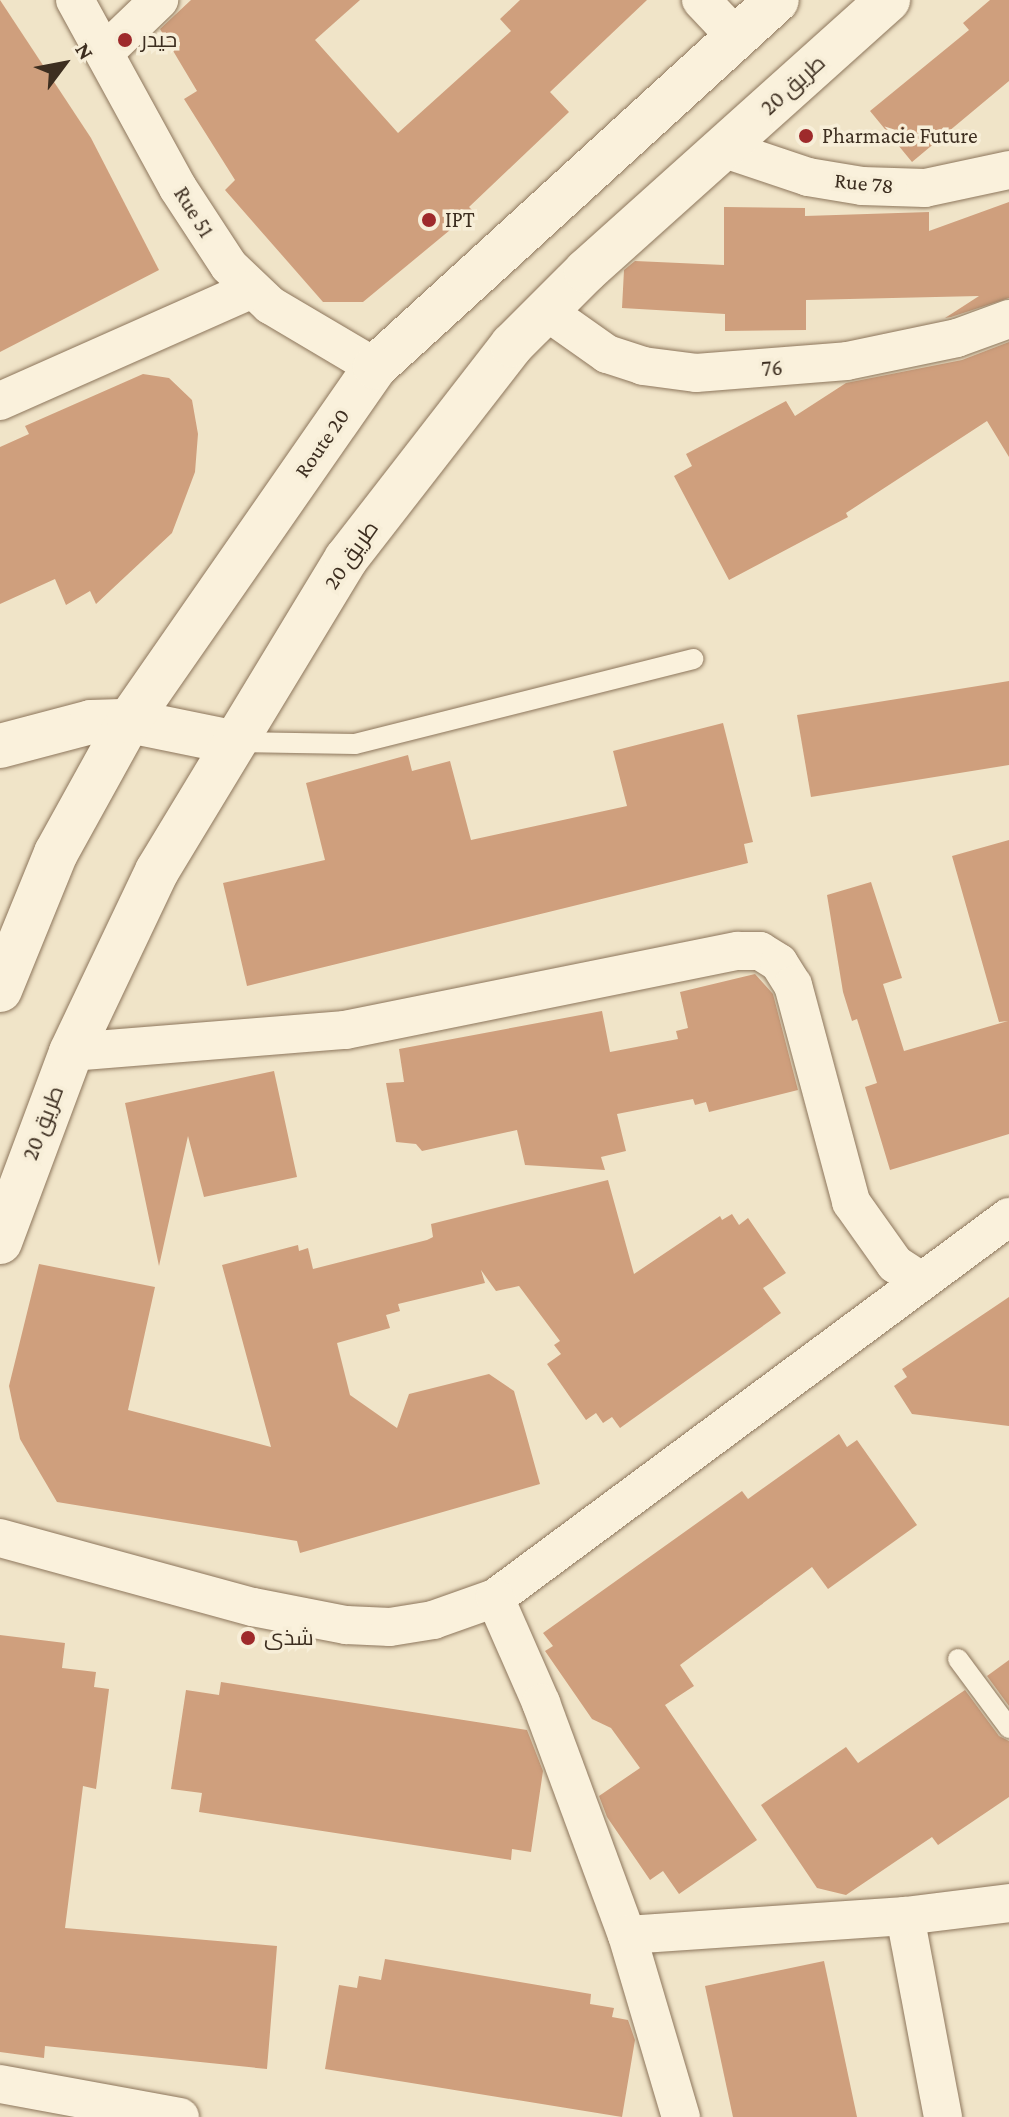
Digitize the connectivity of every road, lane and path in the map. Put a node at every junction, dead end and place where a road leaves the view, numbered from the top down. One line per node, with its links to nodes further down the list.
1 (75, 0): 7 (street, Rue 51)
2 (159, 0): 7 (street)
3 (701, 0): 6 (street)
4 (777, 0): 6 (main road, Route 20)
5 (888, 0): 8 (main road, طريق 20)
6 (735, 36): 13 (main road, Route 20)
7 (106, 51): 10 (street, Rue 51)
8 (722, 148): 9 (street, Rue 78); 11 (main road, طريق 20)
9 (1009, 170)
10 (250, 290): 13 (street, Rue 51); 14 (street)
11 (546, 311): 12 (street, 76); 17 (main road, طريق 20)
12 (1009, 319)
13 (375, 367): 16 (main road, Route 20)
14 (0, 401)
15 (694, 659): 17 (lane)
16 (129, 721): 17 (main road); 18 (main road); 19 (main road, Route 20)
17 (232, 742): 20 (main road, طريق 20)
18 (0, 746)
19 (0, 990)
20 (71, 1052): 22 (main road, طريق 20); 23 (street)
21 (1009, 1217): 23 (street)
22 (0, 1242)
23 (921, 1281): 25 (street)
24 (0, 1538): 25 (street)
25 (495, 1598): 30 (street)
26 (958, 1659): 27 (lane)
27 (1009, 1728)
28 (1009, 1903): 29 (street)
29 (905, 1916): 30 (street); 34 (street)
30 (627, 1935): 33 (street)
31 (0, 2084): 32 (street)
32 (180, 2117)
33 (681, 2117)
34 (943, 2117)

